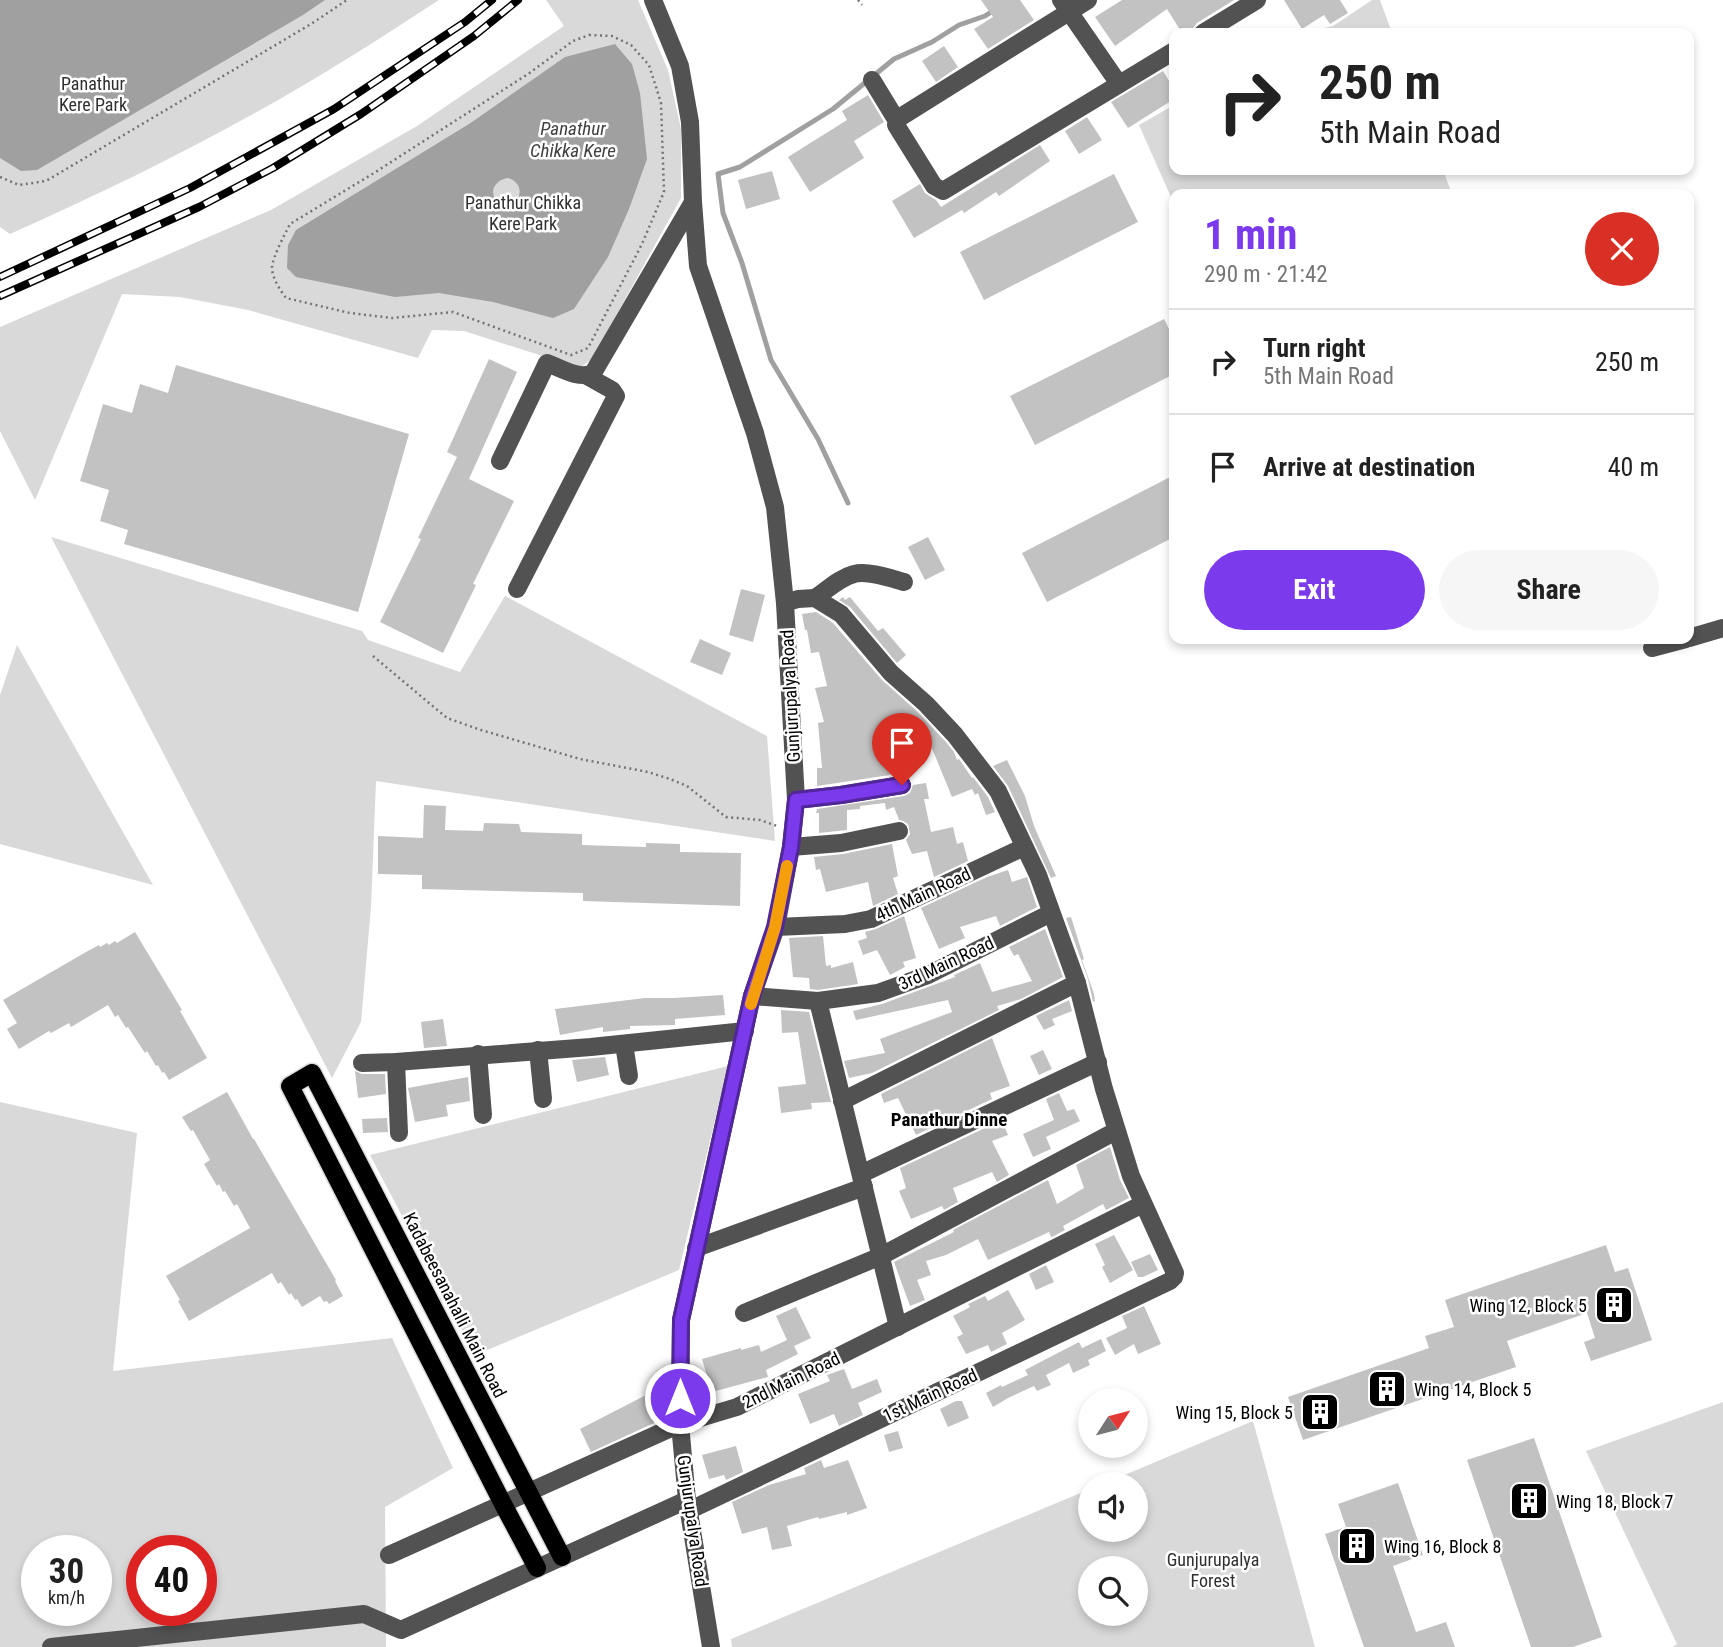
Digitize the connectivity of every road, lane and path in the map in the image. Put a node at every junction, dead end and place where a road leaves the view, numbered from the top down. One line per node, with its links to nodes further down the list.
1 (347, 0): 13 (path)
2 (653, 0): 14 (street, Gunjurupalya Road)
3 (858, 0): 6 (path)
4 (1088, 0): 7 (street)
5 (1257, 0): 8 (street)
6 (862, 5)
7 (1065, 6): 11 (street); 12 (street)
8 (1211, 28)
9 (1169, 54): 11 (street)
10 (872, 80): 12 (street)
11 (1119, 84): 12 (street)
12 (897, 121)
13 (0, 177)
14 (693, 202): 16 (street); 21 (street, Gunjurupalya Road)
15 (571, 355): 15 (path)
16 (587, 376): 17 (street); 19 (street)
17 (500, 461)
18 (904, 582): 20 (street)
19 (517, 589)
20 (815, 598): 21 (street); 31 (street)
21 (785, 603): 28 (street, Gunjurupalya Road)
22 (1723, 628): 23 (street)
23 (1694, 636)
24 (1665, 644): 25 (street)
25 (1651, 648)
26 (373, 656): 30 (path)
27 (902, 785): 28 (street)
28 (796, 800): 30 (street, Gunjurupalya Road)
29 (899, 831): 30 (street)
30 (792, 838): 33 (street, Gunjurupalya Road)
31 (1024, 847): 32 (street); 33 (street, 4th Main Road)
32 (1051, 913): 34 (street); 36 (street, 3rd Main Road)
33 (775, 927): 35 (street, Gunjurupalya Road)
34 (1077, 983): 42 (street); 46 (street)
35 (752, 996): 36 (street, 3rd Main Road); 37 (street, Gunjurupalya Road)
36 (818, 1001): 46 (street)
37 (745, 1031): 38 (street); 52 (street, Gunjurupalya Road)
38 (624, 1044): 39 (street); 44 (street)
39 (538, 1050): 40 (street); 45 (street)
40 (478, 1054): 41 (street); 47 (street)
41 (396, 1062): 43 (street); 49 (street)
42 (1098, 1062): 48 (street); 50 (street)
43 (362, 1063)
44 (629, 1076)
45 (543, 1098)
46 (842, 1101): 50 (street)
47 (484, 1115)
48 (1116, 1131): 51 (street); 53 (street)
49 (399, 1133)
50 (862, 1181): 52 (street); 53 (street)
51 (1143, 1204): 55 (street, 2nd Main Road); 59 (street, 1st Main Road)
52 (696, 1248): 56 (street, Gunjurupalya Road)
53 (881, 1256): 54 (street); 55 (street)
54 (744, 1313)
55 (898, 1327): 56 (street, 2nd Main Road)
56 (680, 1424): 57 (street, 2nd Main Road); 59 (street, Gunjurupalya Road)
57 (528, 1492): 58 (street, 2nd Main Road); 58 (main road, Kadabeesanahalli Main Road); 61 (main road, Kadabeesanahalli Main Road)
58 (503, 1504): 60 (street, 2nd Main Road); 62 (main road)
59 (688, 1505): 61 (street, 1st Main Road); 64 (street, Gunjurupalya Road)
60 (389, 1555)
61 (562, 1557): 62 (street, 1st Main Road)
62 (537, 1568): 63 (street, 1st Main Road)
63 (51, 1647)
64 (711, 1647)

